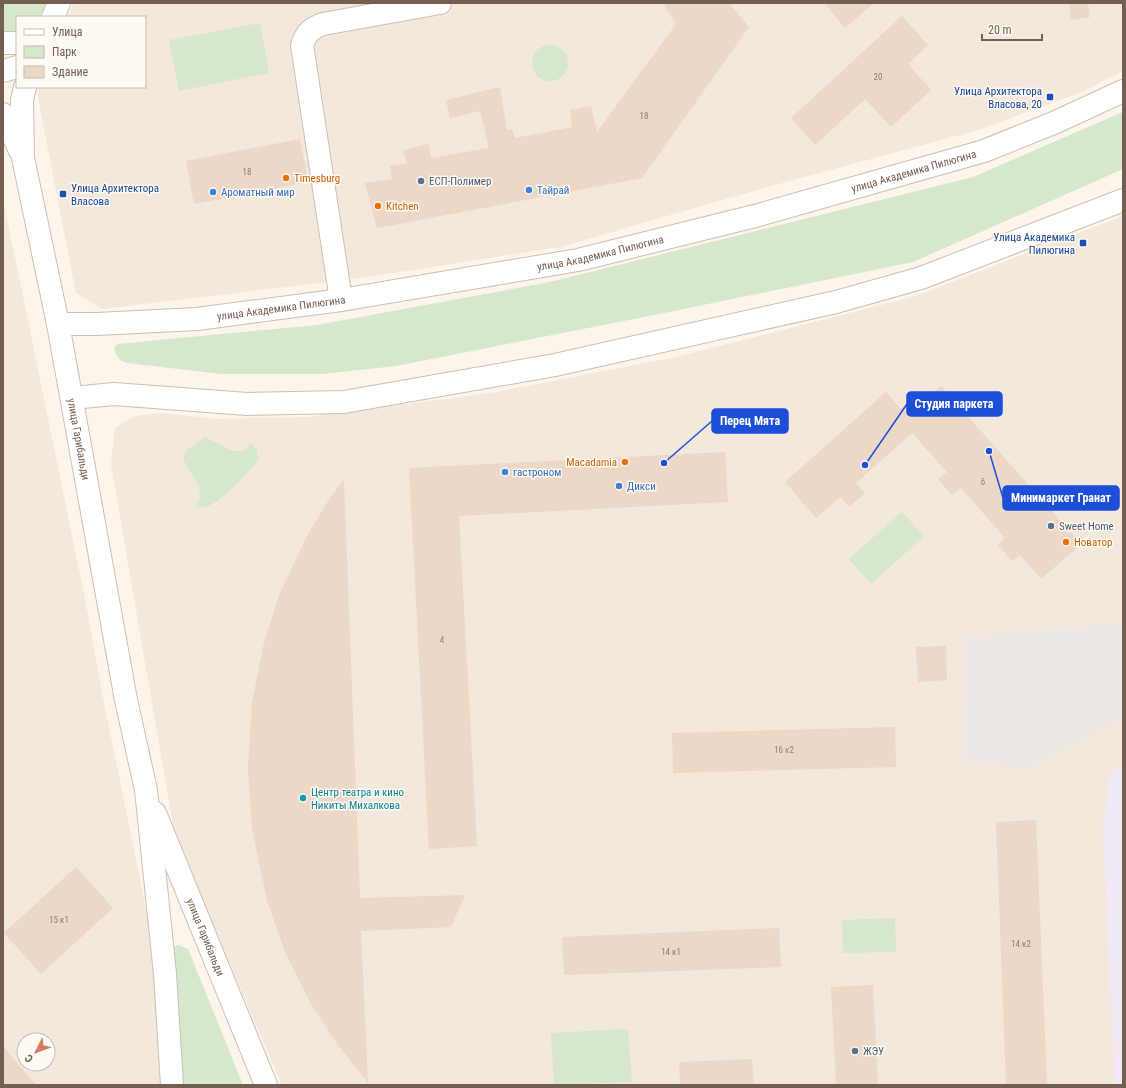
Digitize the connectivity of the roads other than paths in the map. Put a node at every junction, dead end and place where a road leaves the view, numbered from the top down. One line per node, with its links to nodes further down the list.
1 (59, 3): 3 (street)
2 (440, 3): 13 (street)
3 (53, 16)
4 (3, 43): 5 (street)
5 (16, 43)
6 (16, 67): 7 (street)
7 (3, 71)
8 (25, 88): 11 (street, улица Гарибальди)
9 (1123, 91): 13 (street, улица Академика Пилюгина)
10 (3, 114): 11 (street)
11 (23, 158): 14 (street, улица Гарибальди)
12 (1123, 200): 15 (street)
13 (341, 300): 14 (street, улица Академика Пилюгина)
14 (58, 324): 15 (street, улица Гарибальди)
15 (72, 398): 16 (street, улица Гарибальди)
16 (146, 790): 17 (street, улица Гарибальди); 18 (street, улица Гарибальди)
17 (172, 1085)
18 (266, 1085)

